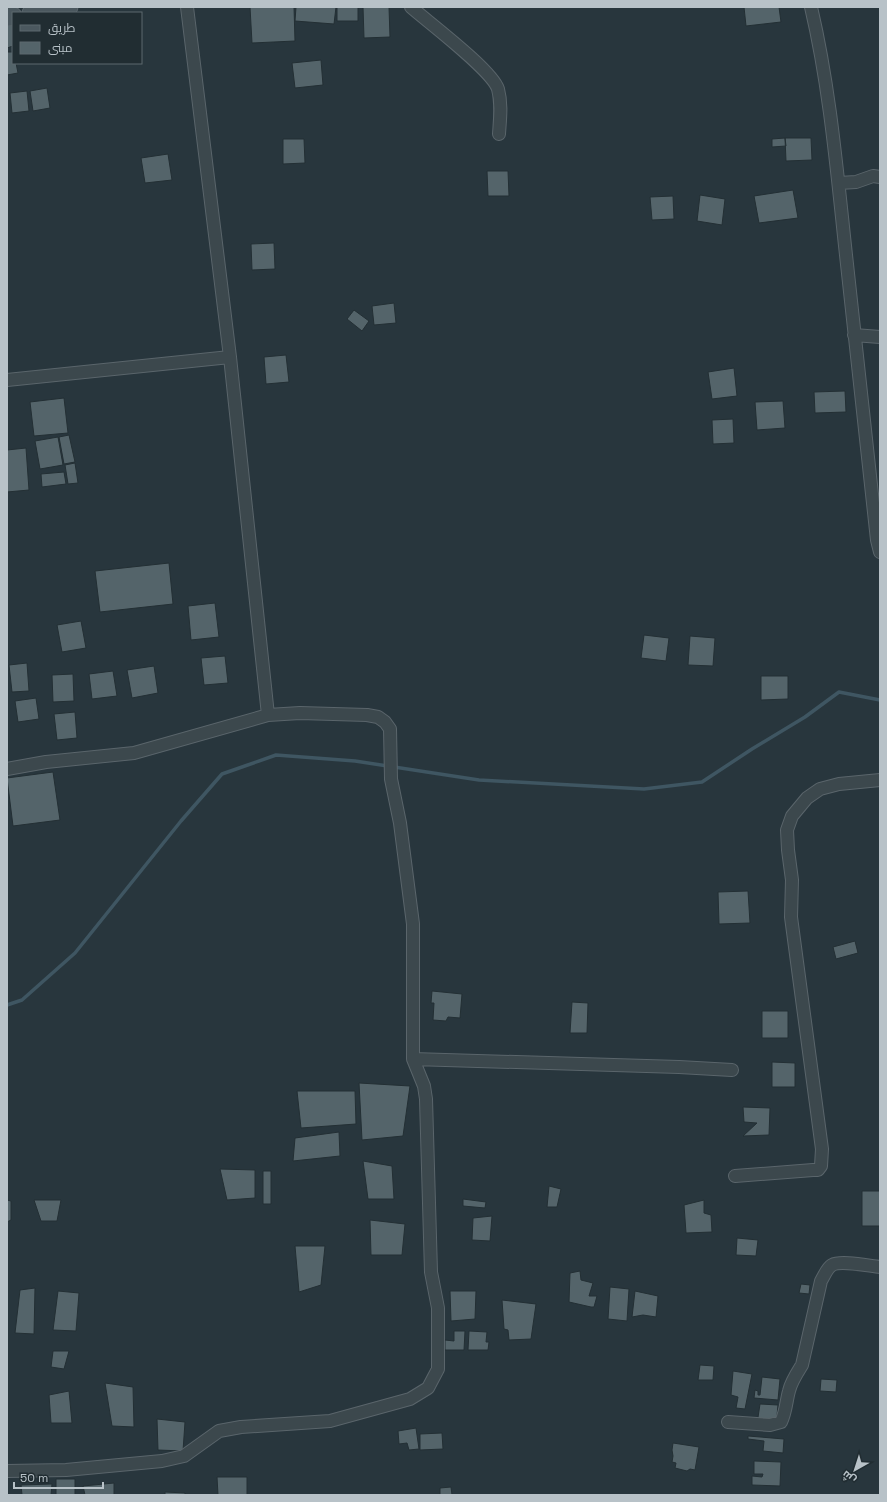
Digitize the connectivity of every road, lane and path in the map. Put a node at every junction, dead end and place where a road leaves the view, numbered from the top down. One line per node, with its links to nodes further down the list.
1 (69, 7): 5 (street)
2 (187, 7): 11 (street)
3 (411, 7): 6 (street)
4 (811, 7): 8 (street)
5 (37, 12)
6 (499, 134)
7 (880, 177): 8 (street)
8 (839, 183): 9 (street)
9 (854, 335): 10 (street); 13 (street)
10 (880, 337)
11 (230, 357): 12 (street); 15 (street)
12 (7, 380)
13 (879, 543): 14 (street)
14 (880, 552)
15 (268, 715): 16 (street); 18 (street)
16 (7, 769)
17 (880, 780): 20 (street)
18 (413, 1059): 19 (street); 23 (street)
19 (732, 1070)
20 (735, 1176)
21 (880, 1267): 22 (street)
22 (728, 1422)
23 (7, 1471)

